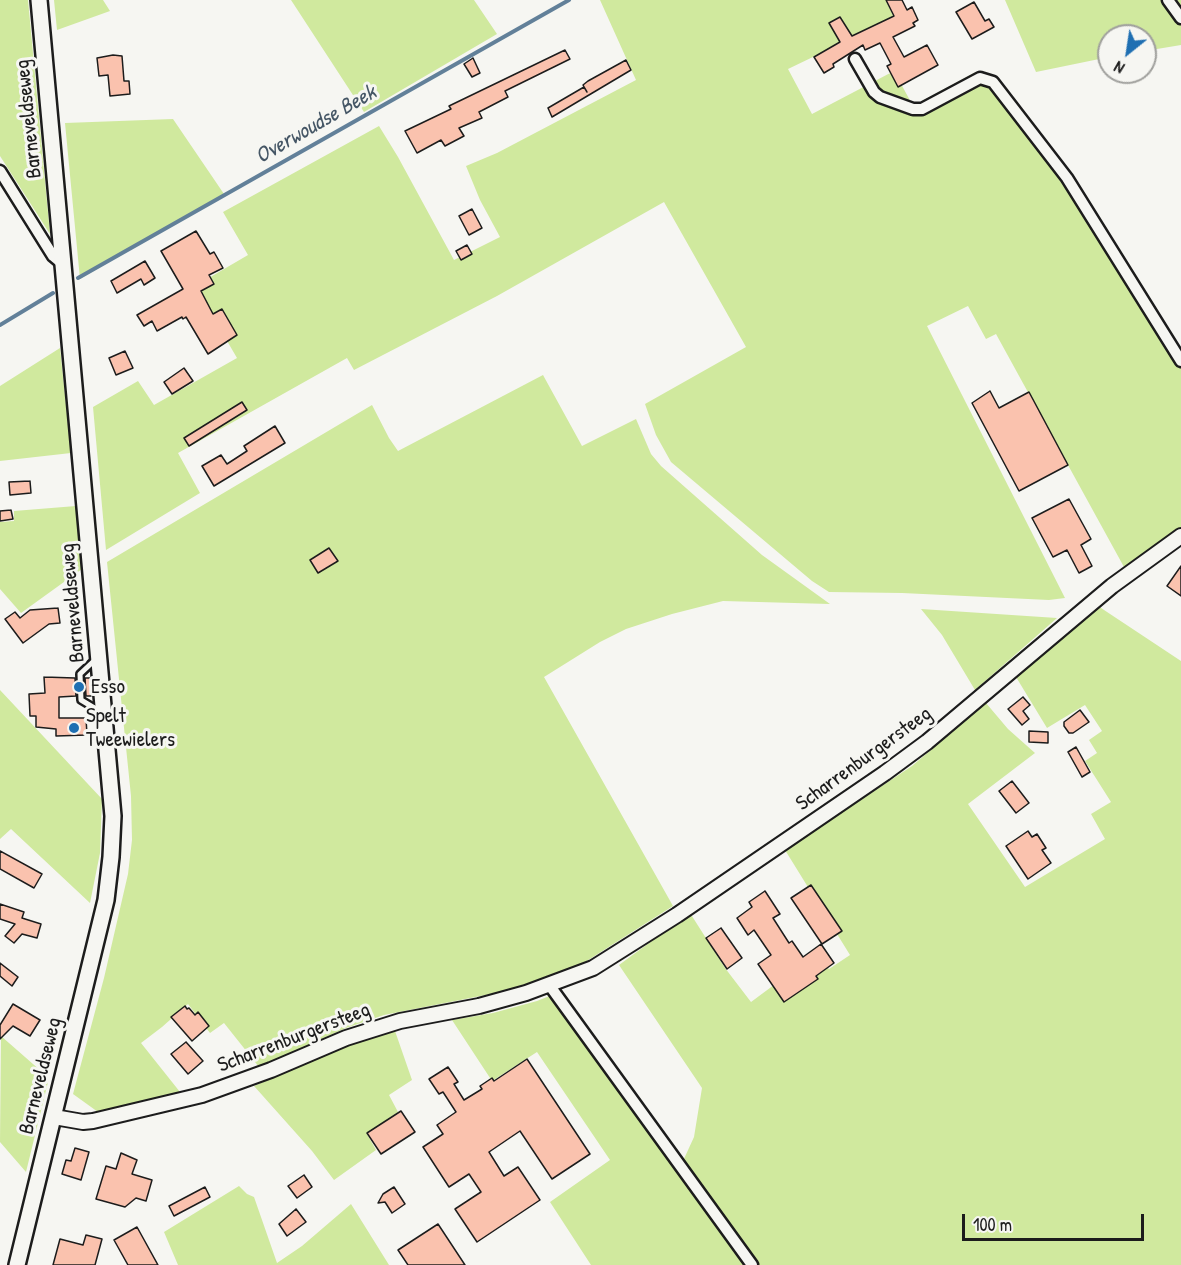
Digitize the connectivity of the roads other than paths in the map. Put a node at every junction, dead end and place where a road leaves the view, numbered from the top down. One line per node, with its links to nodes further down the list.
1 (39, 0): 6 (main road, Barneveldseweg)
2 (1168, 0): 3 (street)
3 (1181, 18)
4 (855, 59): 7 (street)
5 (0, 171): 6 (street)
6 (65, 266): 9 (main road, Barneveldseweg)
7 (1181, 361)
8 (1181, 536): 11 (street, Scharrenburgersteeg)
9 (99, 656): 10 (main road, Barneveldseweg); 10 (lane)
10 (104, 714): 12 (main road, Barneveldseweg)
11 (550, 986): 12 (street, Scharrenburgersteeg); 14 (street)
12 (54, 1115): 13 (main road, Barneveldseweg)
13 (17, 1265)
14 (752, 1265)

